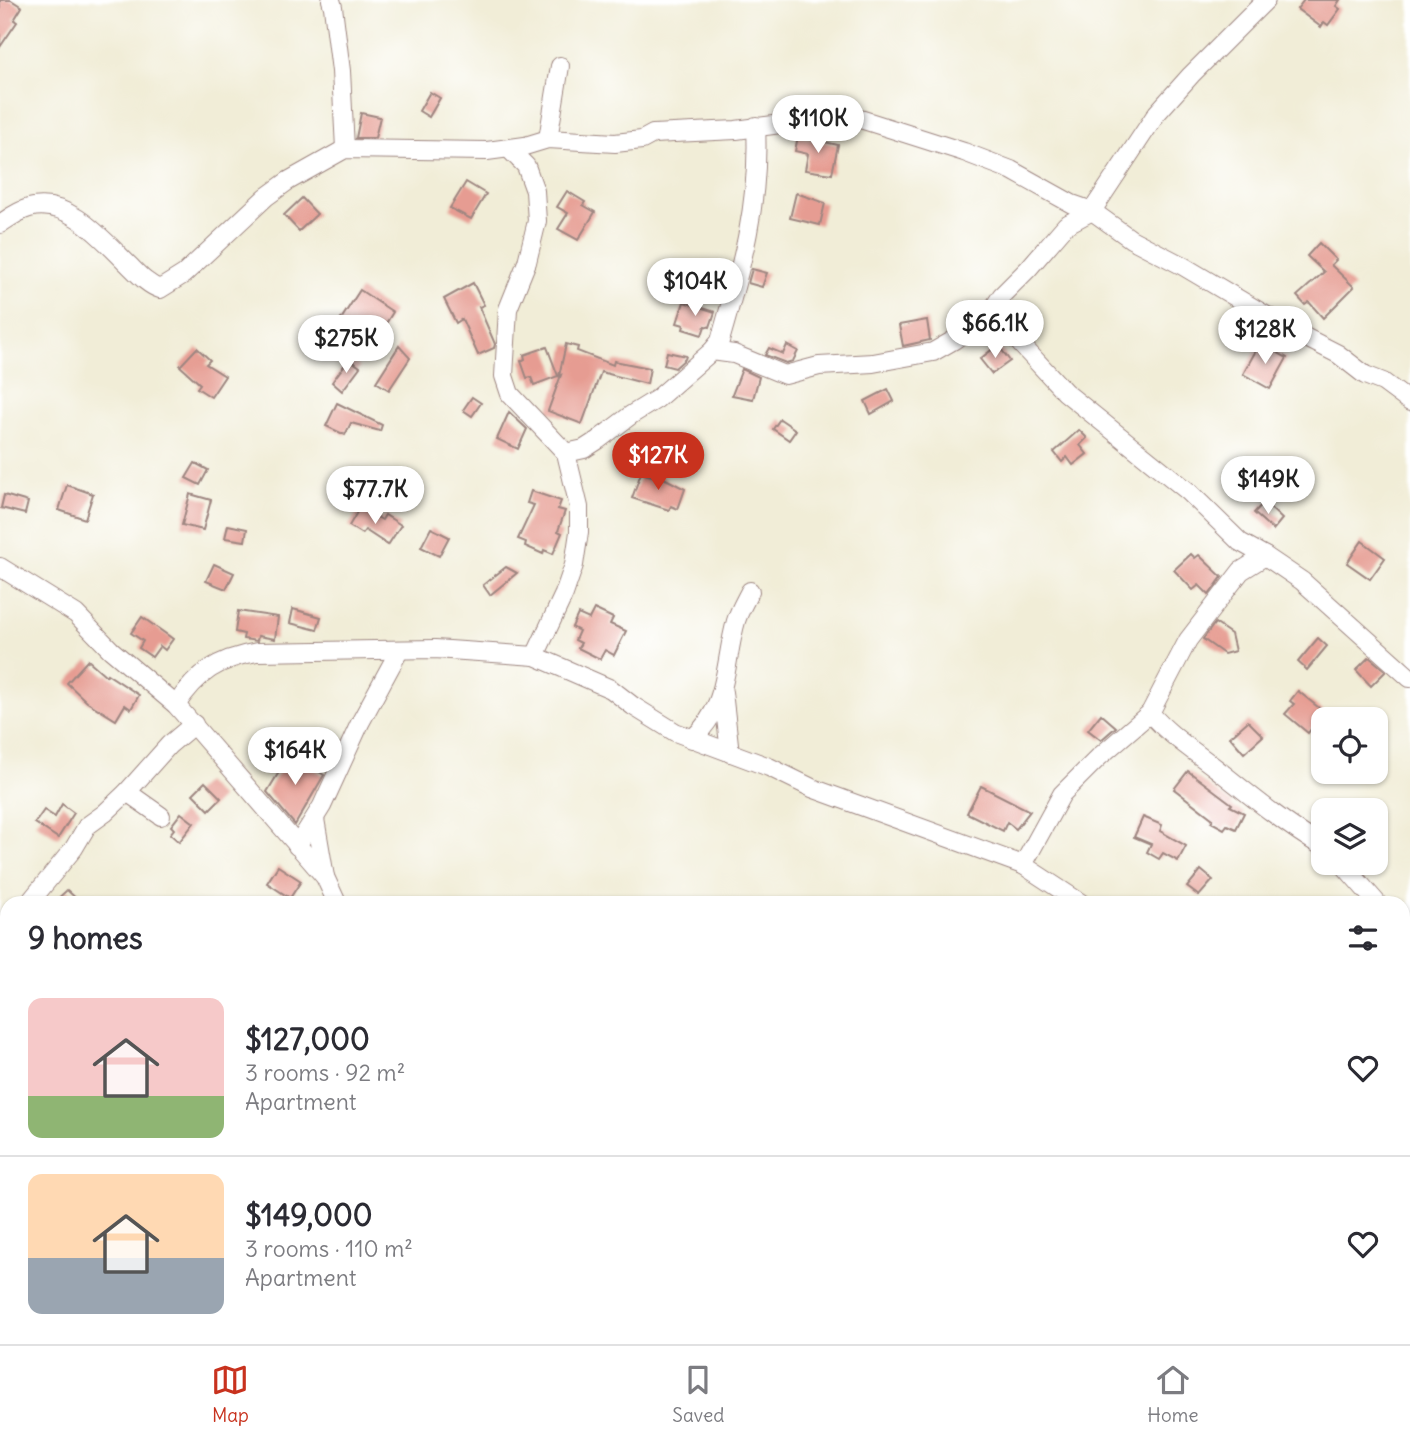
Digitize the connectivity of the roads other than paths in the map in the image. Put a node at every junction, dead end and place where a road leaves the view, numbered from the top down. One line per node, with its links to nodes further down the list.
1 (331, 0): 7 (street)
2 (1266, 0): 8 (street)
3 (560, 66): 5 (street)
4 (756, 126): 5 (street); 8 (street); 11 (street)
5 (548, 139): 6 (street)
6 (517, 148): 7 (street); 13 (street)
7 (345, 149): 9 (street)
8 (1092, 211): 10 (street); 12 (street)
9 (0, 224)
10 (990, 312): 11 (street); 14 (street)
11 (712, 351): 13 (street)
12 (1410, 402)
13 (566, 453): 18 (street)
14 (1265, 556): 19 (street); 22 (street)
15 (0, 567): 21 (street)
16 (750, 591): 20 (street)
17 (399, 651): 18 (street); 21 (street); 28 (street)
18 (536, 656): 24 (street)
19 (1410, 678)
20 (723, 692): 24 (street); 25 (street)
21 (176, 705): 23 (street)
22 (1150, 713): 29 (street); 31 (street)
23 (194, 724): 26 (street); 30 (street)
24 (692, 738): 25 (street)
25 (730, 753): 31 (street)
26 (127, 792): 27 (street); 34 (street)
27 (161, 816)
28 (315, 819): 30 (street); 33 (street)
29 (1311, 840)
30 (297, 846): 33 (street)
31 (1023, 866): 36 (street)
32 (1352, 875): 37 (street)
33 (325, 877): 35 (street)
34 (35, 896)
35 (334, 896)
36 (1070, 896)
37 (1371, 896)

